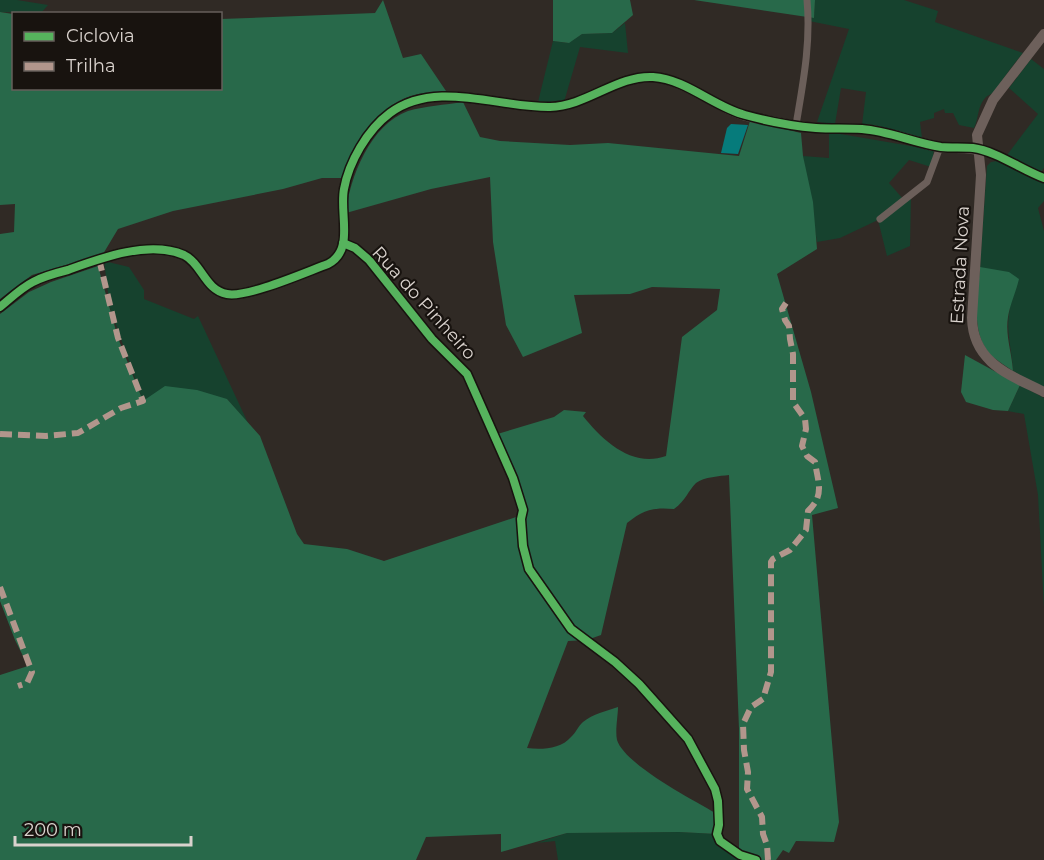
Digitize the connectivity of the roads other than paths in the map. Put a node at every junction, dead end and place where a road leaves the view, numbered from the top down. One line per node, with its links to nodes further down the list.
1 (807, 0): 3 (street)
2 (1044, 34): 5 (street, Estrada Nova)
3 (796, 125): 4 (street); 8 (street)
4 (940, 147): 5 (street); 7 (street)
5 (981, 150): 6 (street); 10 (street, Estrada Nova)
6 (1044, 178)
7 (880, 219)
8 (343, 243): 9 (street); 11 (street, Rua do Pinheiro)
9 (0, 307)
10 (1044, 392)
11 (756, 860)

